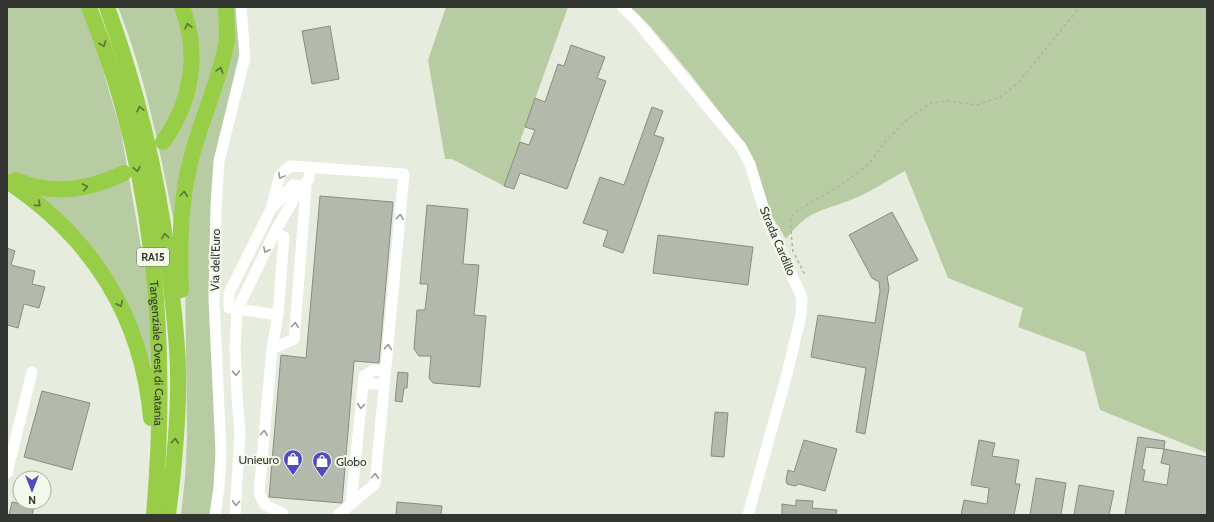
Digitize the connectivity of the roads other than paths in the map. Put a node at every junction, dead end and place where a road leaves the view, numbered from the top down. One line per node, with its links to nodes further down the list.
1 (90, 7): 27 (highway, Tangenziale Ovest di Catania / RA15, one-way to 27)
2 (107, 7): 21 (highway, Tangenziale Ovest di Catania / RA15, one-way to 2)
3 (182, 7): 7 (highway, one-way to 3)
4 (226, 7): 21 (highway, one-way to 4)
5 (240, 7): 15 (street, Via dell'Euro)
6 (622, 7): 33 (street, Strada Cardillo)
7 (163, 142)
8 (310, 167): 12 (street); 13 (street, one-way to 13); 19 (street, one-way to 8)
9 (124, 173): 10 (highway, one-way to 9)
10 (7, 176)
11 (7, 181): 26 (highway, one-way to 26)
12 (302, 186): 13 (street); 14 (street); 18 (street, one-way to 12)
13 (271, 209): 16 (street)
14 (275, 232): 16 (street, one-way to 16); 17 (street)
15 (215, 304): 16 (street); 29 (street, Via dell'Euro)
16 (233, 309): 17 (street); 30 (street, one-way to 30)
17 (278, 315): 18 (street)
18 (272, 348): 31 (street, one-way to 18)
19 (385, 371): 22 (street); 23 (street)
20 (32, 372): 24 (street)
21 (178, 373): 28 (highway, Tangenziale Ovest di Catania / RA15, one-way to 21)
22 (363, 383): 23 (street); 25 (street, one-way to 25)
23 (384, 385): 25 (street, one-way to 23)
24 (7, 473)
25 (351, 504): 32 (street)
26 (146, 515)
27 (154, 515)
28 (168, 515)
29 (215, 515)
30 (235, 515)
31 (283, 515)
32 (338, 515)
33 (748, 515)

